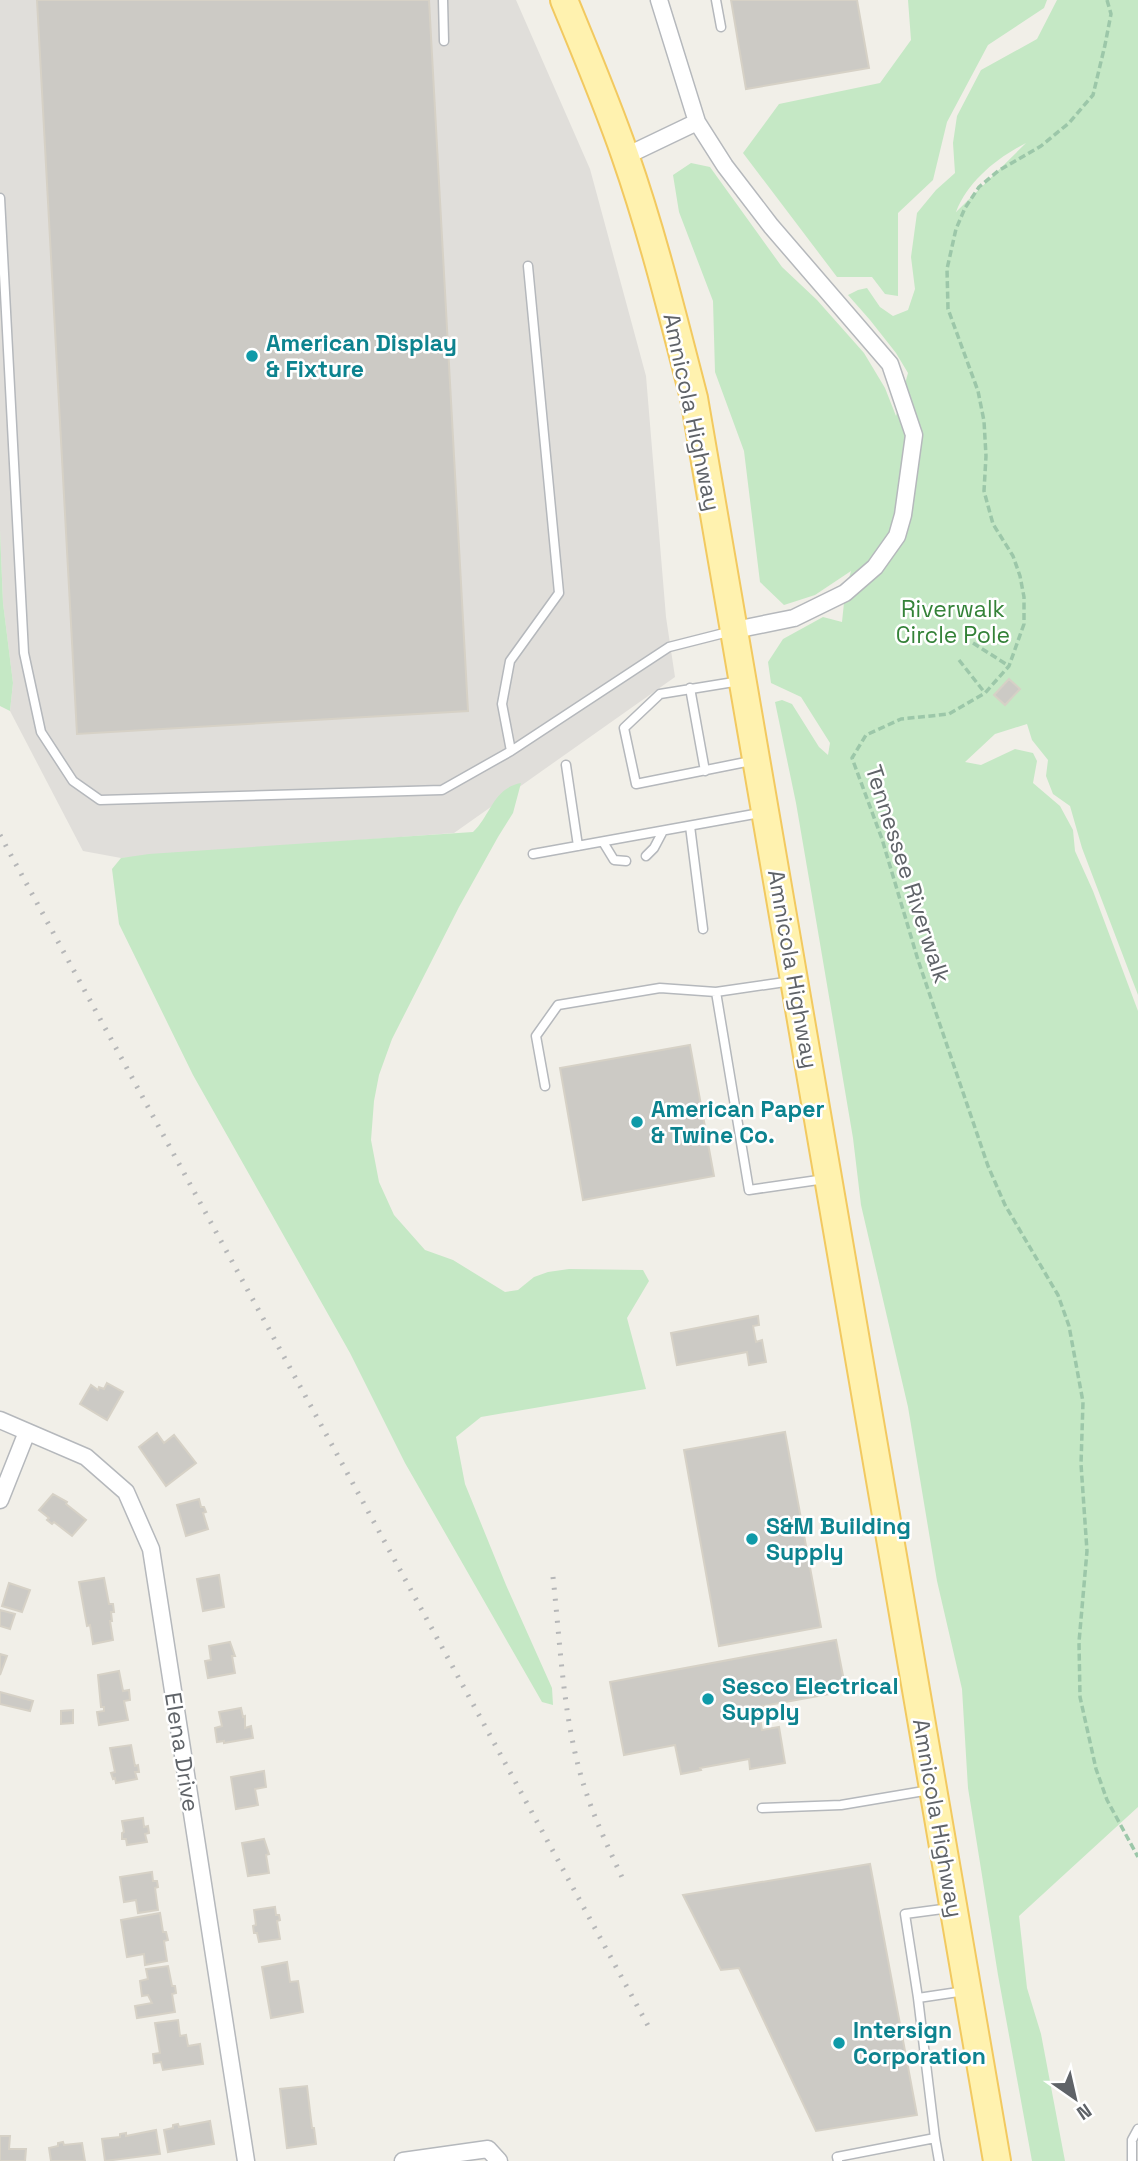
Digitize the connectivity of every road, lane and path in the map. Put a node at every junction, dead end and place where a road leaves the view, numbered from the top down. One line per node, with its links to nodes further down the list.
1 (443, 0): 7 (lane)
2 (564, 0): 9 (main road, Amnicola Highway)
3 (659, 0): 8 (street)
4 (716, 0): 6 (lane)
5 (1107, 0): 15 (path, Tennessee Riverwalk)
6 (721, 27)
7 (444, 41)
8 (697, 122): 9 (street); 12 (street)
9 (626, 156): 12 (main road, Amnicola Highway)
10 (0, 198): 19 (lane)
11 (528, 266): 19 (lane)
12 (735, 630): 16 (main road, Amnicola Highway); 19 (lane)
13 (973, 643): 15 (path)
14 (959, 660): 18 (path)
15 (1009, 666): 18 (path, Tennessee Riverwalk)
16 (743, 681): 17 (lane); 20 (main road, Amnicola Highway)
17 (690, 688): 22 (lane); 22 (lane)
18 (985, 693): 41 (path, Tennessee Riverwalk)
19 (510, 751)
20 (757, 760): 22 (lane); 23 (main road, Amnicola Highway)
21 (566, 765): 27 (lane)
22 (705, 771)
23 (766, 812): 24 (lane); 32 (main road, Amnicola Highway)
24 (690, 826): 25 (lane); 31 (lane)
25 (663, 831): 26 (lane); 29 (lane)
26 (603, 842): 27 (lane); 30 (lane)
27 (578, 846): 28 (lane)
28 (533, 855)
29 (646, 856)
30 (626, 861)
31 (703, 929)
32 (795, 980): 33 (lane); 35 (main road, Amnicola Highway)
33 (716, 992): 34 (lane); 35 (lane)
34 (545, 1086)
35 (828, 1179): 39 (main road, Amnicola Highway)
36 (0, 1420): 37 (street, Elena Drive)
37 (27, 1432): 38 (street); 47 (street, Elena Drive)
38 (0, 1500)
39 (933, 1789): 40 (lane); 42 (main road, Amnicola Highway)
40 (762, 1808)
41 (1138, 1857)
42 (954, 1908): 43 (main road, Amnicola Highway); 44 (lane)
43 (968, 1990): 44 (lane); 52 (main road, Amnicola Highway)
44 (918, 1998): 46 (lane)
45 (1138, 2129): 53 (lane)
46 (935, 2138): 50 (lane); 51 (lane)
47 (246, 2161)
48 (403, 2161): 49 (street)
49 (499, 2161)
50 (838, 2161)
51 (939, 2161)
52 (997, 2161)
53 (1132, 2161)

